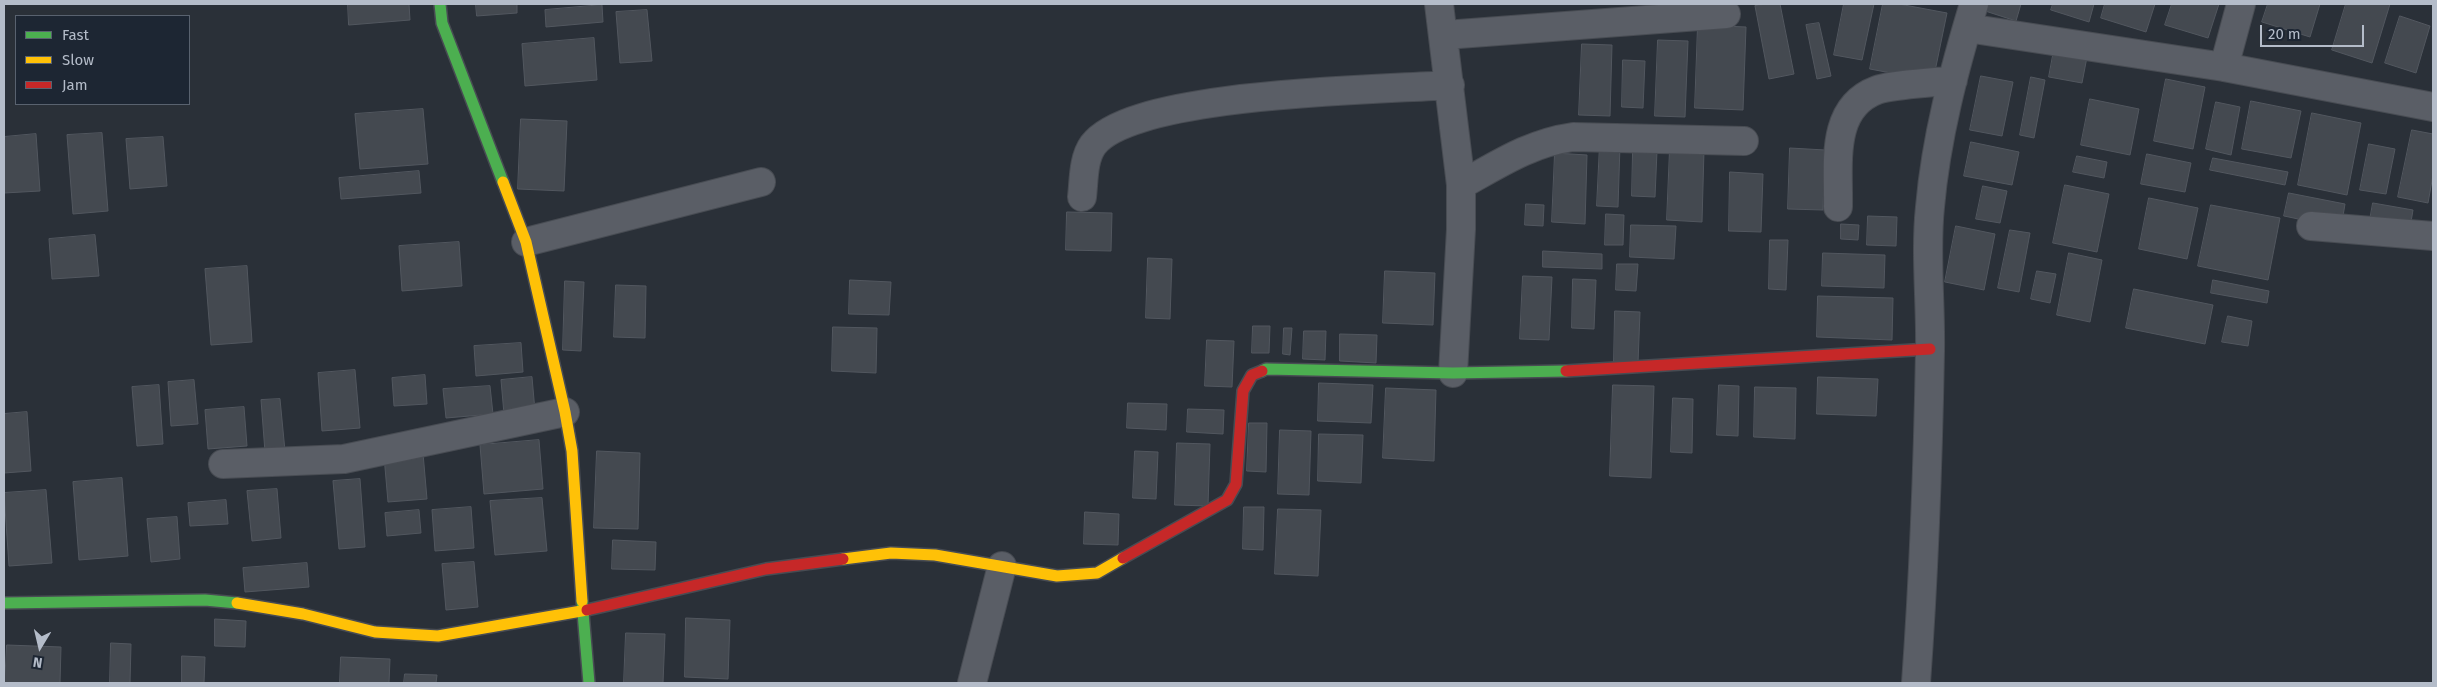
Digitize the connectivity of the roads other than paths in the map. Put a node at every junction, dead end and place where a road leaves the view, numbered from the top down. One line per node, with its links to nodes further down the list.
1 (440, 4): 18 (street)
2 (1439, 4): 6 (street)
3 (2241, 4): 7 (street)
4 (1726, 14): 6 (street)
5 (1970, 16): 7 (street); 8 (street)
6 (1444, 35): 9 (street)
7 (2224, 67): 10 (street)
8 (1953, 80): 15 (street); 19 (street)
9 (1450, 85): 13 (street); 14 (street)
10 (2433, 107)
11 (1744, 141): 13 (street)
12 (761, 182): 18 (street)
13 (1461, 185): 20 (street)
14 (1082, 197)
15 (1838, 208)
16 (2311, 226): 17 (street)
17 (2433, 236)
18 (526, 242): 21 (street)
19 (1930, 349): 20 (street); 28 (street)
20 (1453, 373): 23 (street)
21 (565, 412): 22 (street); 25 (street)
22 (223, 464)
23 (1002, 566): 25 (street); 27 (street)
24 (4, 604): 25 (street)
25 (583, 611): 26 (street)
26 (588, 683)
27 (972, 683)
28 (1916, 683)

